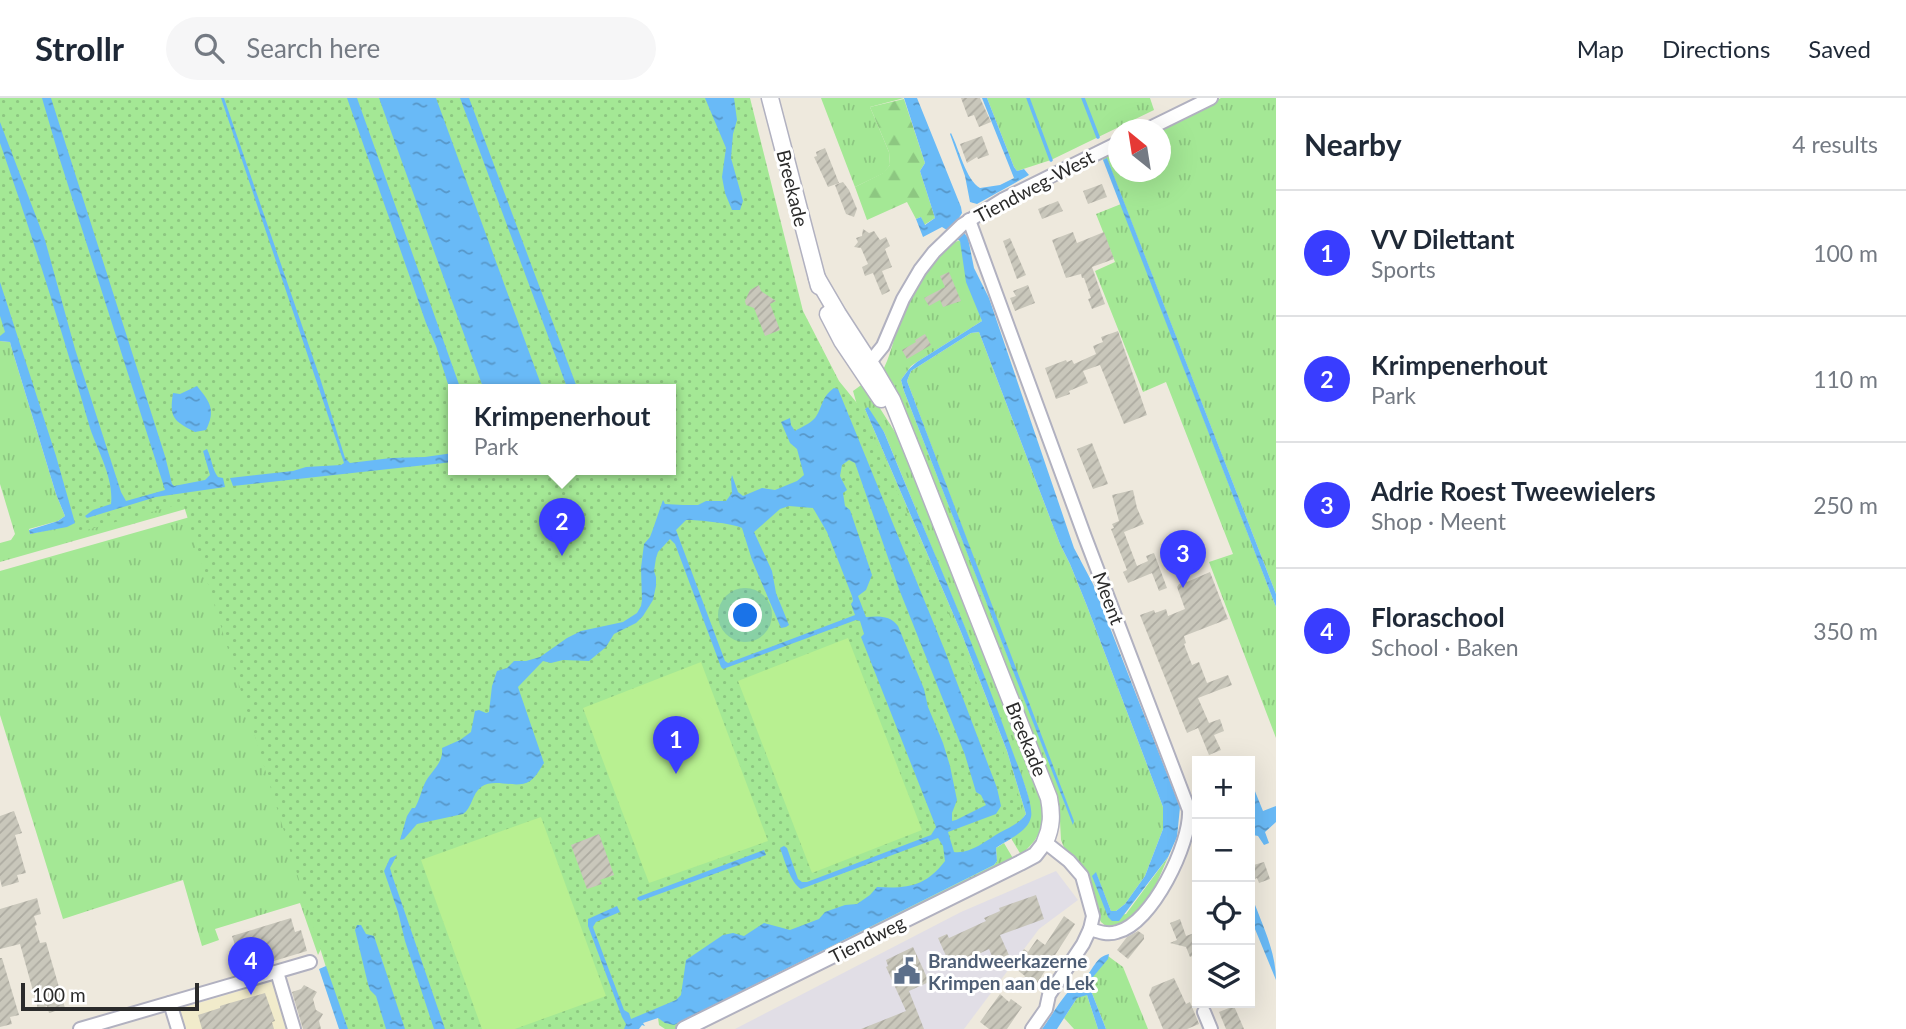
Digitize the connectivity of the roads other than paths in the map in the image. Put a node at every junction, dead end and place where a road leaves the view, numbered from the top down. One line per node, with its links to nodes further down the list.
1 (770, 98): 6 (main road, Breekade)
2 (1204, 101): 3 (street)
3 (1168, 119)
4 (1108, 148): 5 (street, Tiendweg-West)
5 (965, 222): 6 (street, Tiendweg-West); 8 (street, Meent)
6 (861, 359): 7 (main road, Breekade)
7 (1045, 842): 8 (street); 16 (street, Tiendweg)
8 (1090, 929): 17 (street)
9 (310, 962): 10 (street)
10 (277, 972): 11 (street); 15 (street)
11 (170, 1003): 13 (street); 14 (street)
12 (1204, 1012): 18 (street)
13 (80, 1029)
14 (178, 1029)
15 (294, 1029)
16 (684, 1029)
17 (1032, 1029)
18 (1211, 1029)

